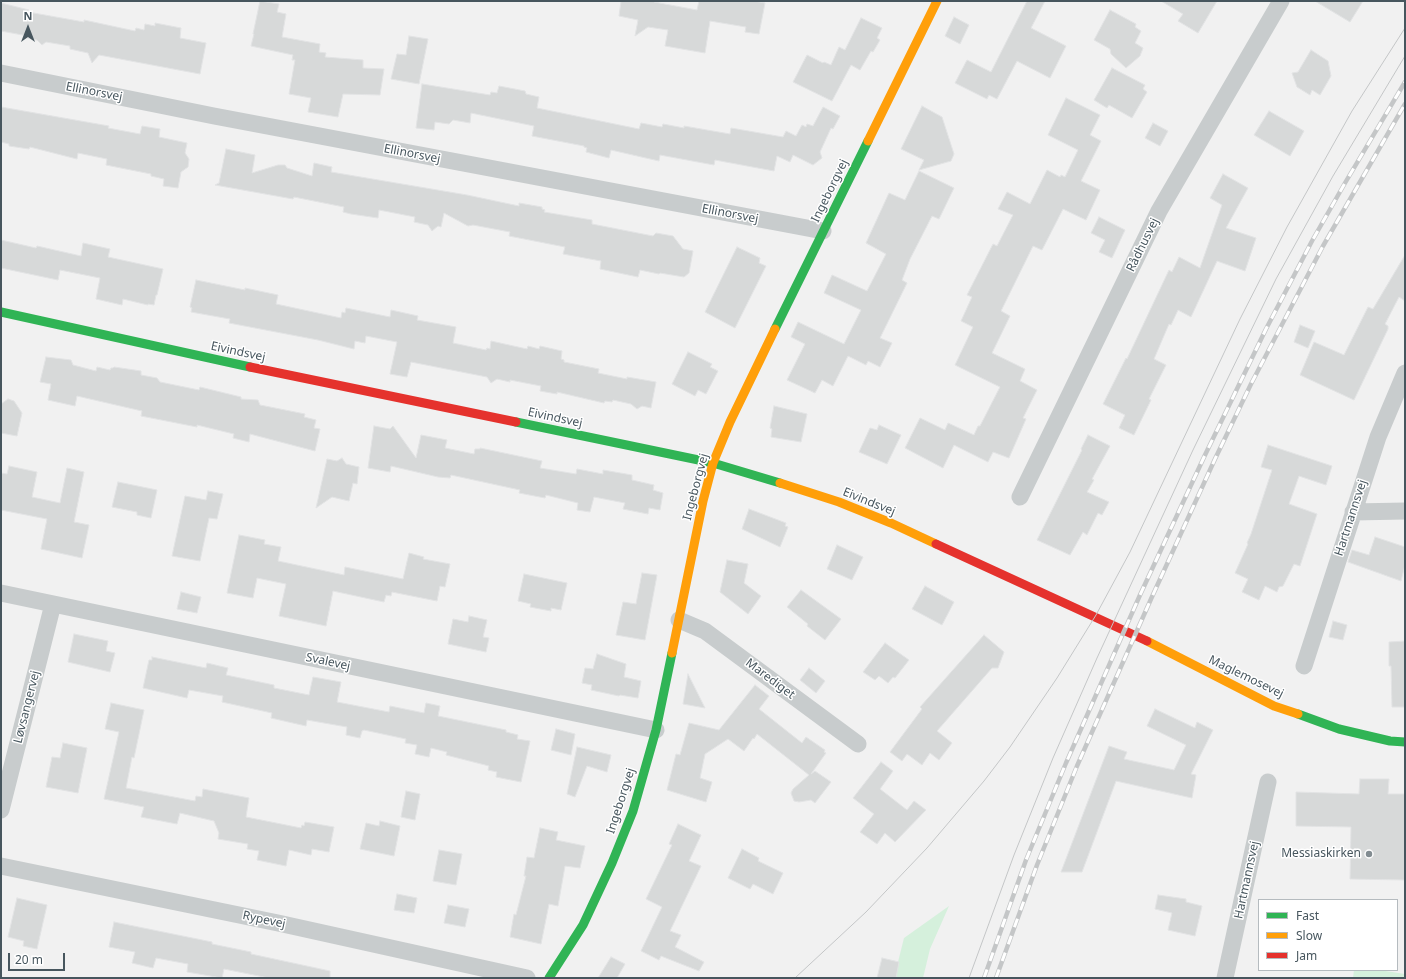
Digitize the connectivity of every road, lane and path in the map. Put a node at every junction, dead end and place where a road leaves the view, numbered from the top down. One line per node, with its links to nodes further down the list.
1 (937, 1): 4 (street, Ingeborgvej)
2 (1281, 1): 8 (street, Rådhusvej)
3 (1, 73): 4 (street, Ellinorsvej)
4 (823, 231): 7 (street, Ingeborgvej)
5 (1, 312): 7 (street, Eivindsvej)
6 (1405, 373): 10 (street, Hartmannsvej)
7 (713, 463): 13 (street, Eivindsvej); 14 (street, Ingeborgvej)
8 (1020, 497)
9 (1405, 511): 10 (street)
10 (1353, 512): 15 (street, Hartmannsvej)
11 (1, 593): 12 (street, Svalevej)
12 (53, 604): 16 (street, Svalevej); 20 (street, Løvsangervej)
13 (1084, 611): 17 (street, Maglemosevej)
14 (679, 620): 16 (street, Ingeborgvej); 18 (street, Marediget)
15 (1304, 666)
16 (656, 730): 23 (street, Ingeborgvej)
17 (1405, 742)
18 (858, 744)
19 (1268, 782): 24 (street, Hartmannsvej)
20 (1, 810)
21 (1, 866): 22 (street, Rypevej)
22 (527, 978)
23 (549, 978)
24 (1225, 978)

